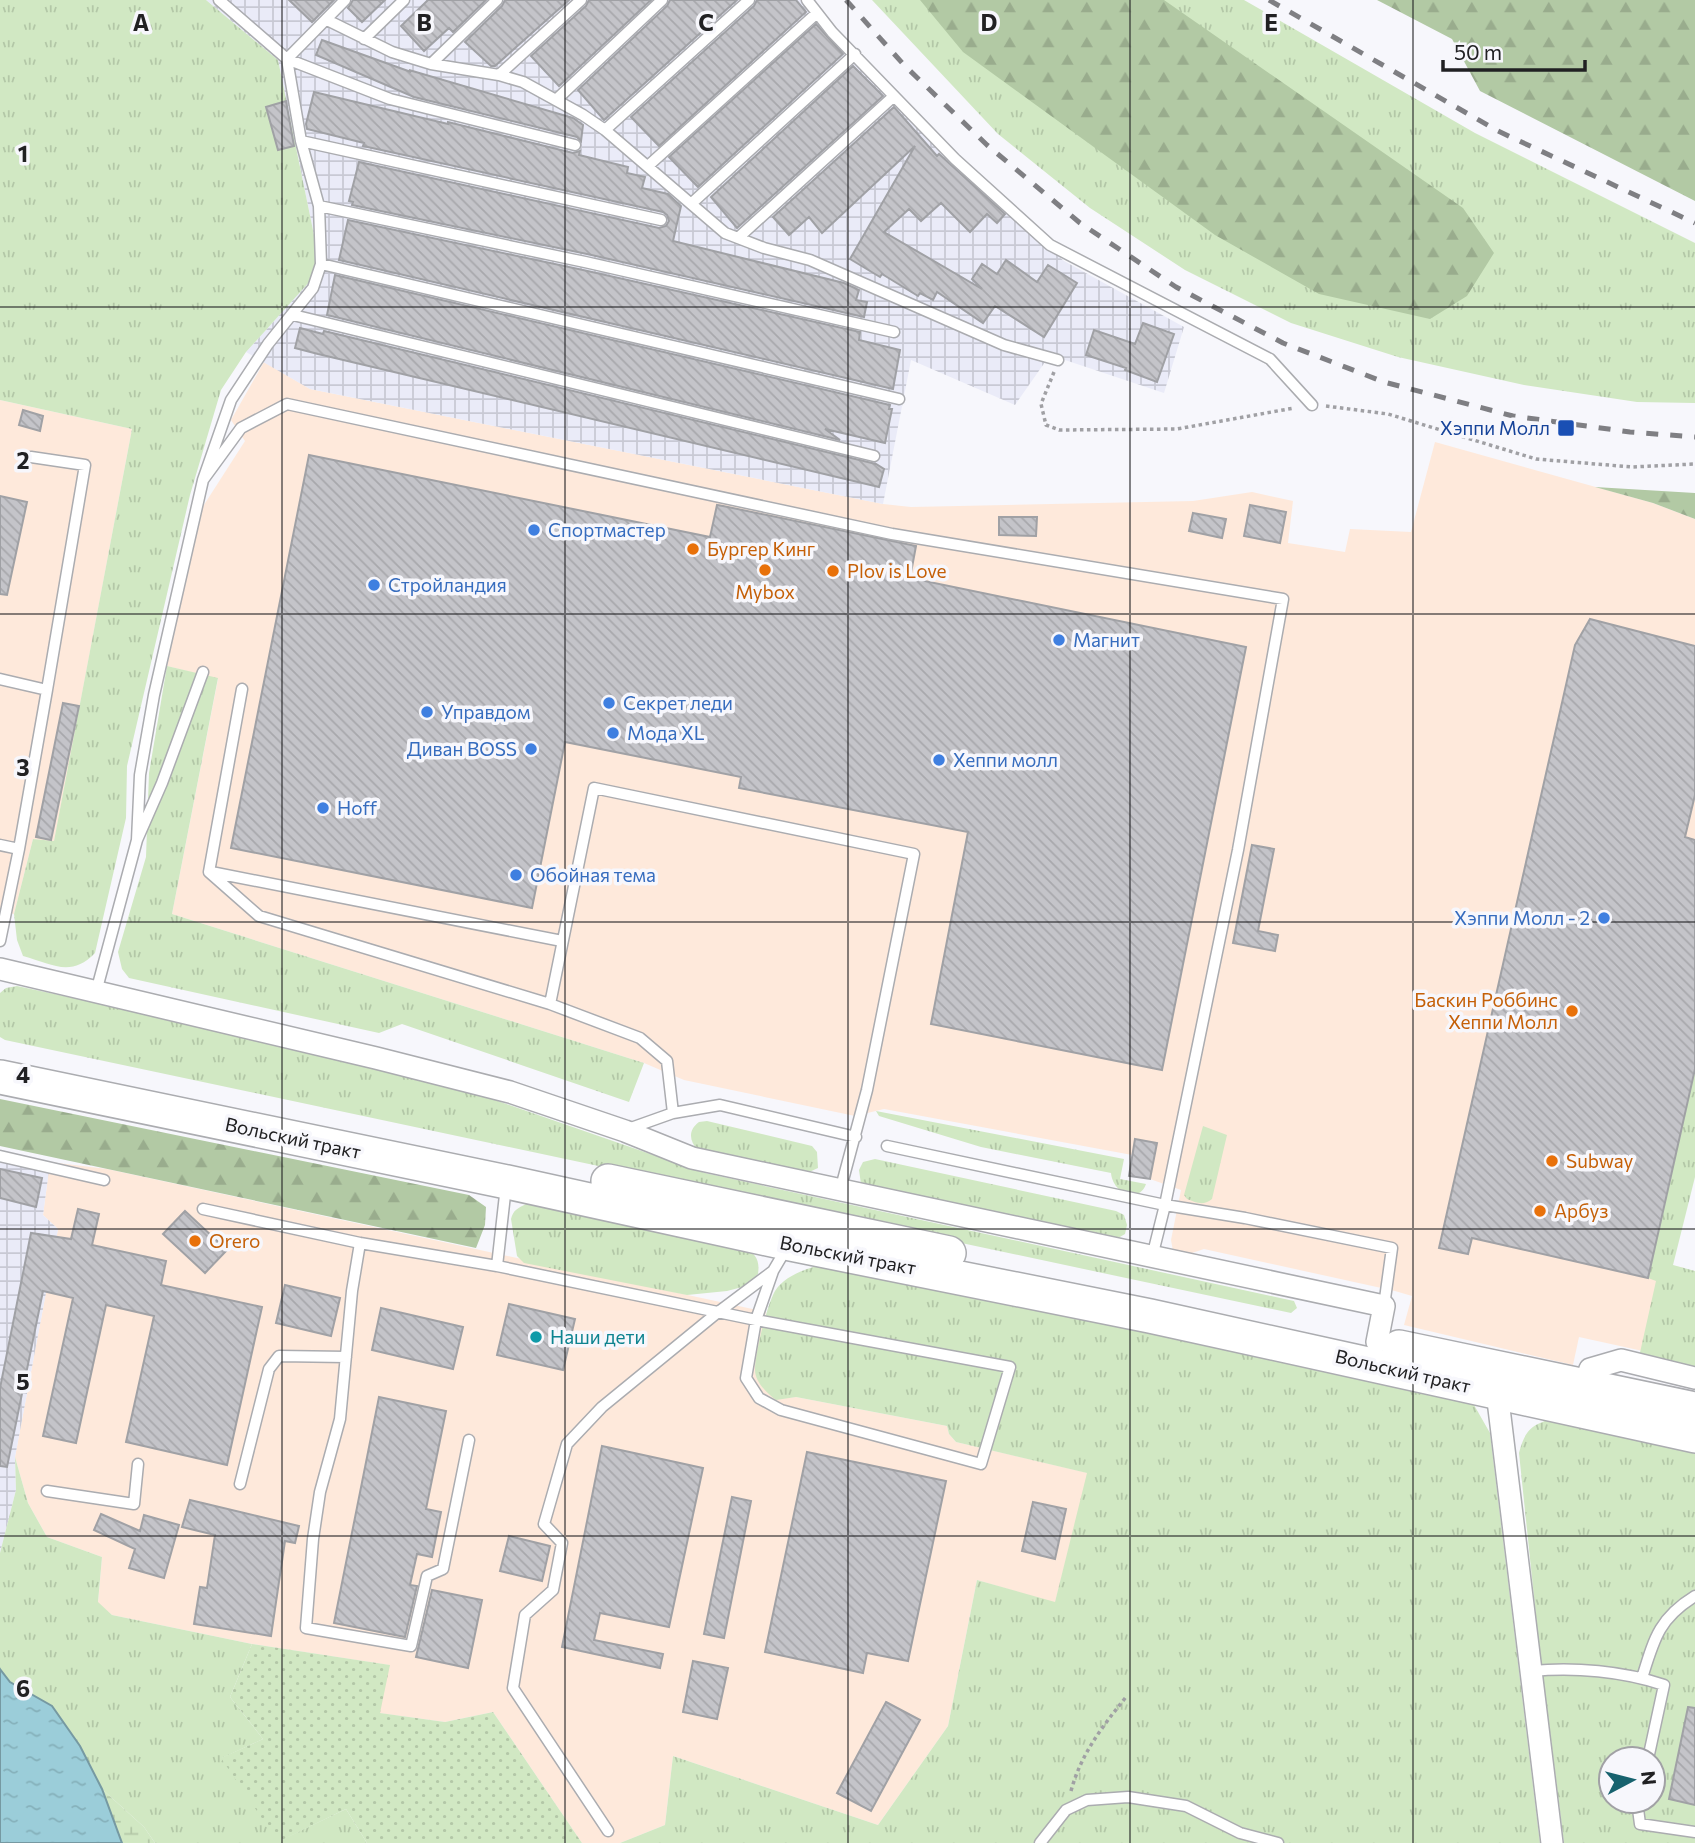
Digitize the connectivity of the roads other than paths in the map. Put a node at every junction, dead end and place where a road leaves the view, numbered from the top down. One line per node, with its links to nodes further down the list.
1 (219, 0): 13 (lane)
2 (345, 0): 10 (lane)
3 (404, 0): 11 (lane)
4 (497, 0): 14 (lane)
5 (581, 0): 15 (lane)
6 (662, 0): 17 (lane)
7 (749, 0): 18 (lane)
8 (807, 0): 9 (lane)
9 (817, 13): 12 (lane); 21 (lane)
10 (327, 20): 11 (lane); 13 (lane)
11 (364, 38): 14 (lane)
12 (855, 54): 16 (lane); 22 (lane)
13 (287, 59): 19 (lane); 20 (lane)
14 (431, 64): 15 (lane)
15 (499, 75): 17 (lane)
16 (894, 96): 25 (lane); 31 (lane)
17 (556, 100): 18 (lane)
18 (605, 130): 21 (lane)
19 (302, 141): 23 (lane); 24 (lane)
20 (575, 145)
21 (648, 166): 22 (lane)
22 (692, 203): 25 (lane)
23 (319, 206): 26 (lane); 28 (lane)
24 (661, 220)
25 (738, 238): 29 (lane)
26 (321, 264): 27 (lane); 30 (lane)
27 (293, 316): 32 (lane); 34 (lane)
28 (894, 332)
29 (1059, 360)
30 (899, 398)
31 (1312, 405)
32 (874, 456)
33 (31, 457): 38 (lane)
34 (203, 480): 39 (lane); 58 (lane)
35 (203, 672): 39 (lane)
36 (0, 680): 38 (lane)
37 (242, 689): 42 (lane)
38 (47, 690): 41 (lane)
39 (137, 840): 46 (lane)
40 (0, 845): 41 (lane)
41 (19, 849): 43 (lane)
42 (209, 872): 44 (lane); 47 (lane)
43 (0, 941)
44 (562, 942): 47 (lane); 52 (lane)
45 (0, 970): 46 (street)
46 (96, 992): 51 (street)
47 (550, 1004): 50 (lane)
48 (0, 1054): 67 (main road, Вольский тракт)
49 (0, 1077): 56 (main road, Вольский тракт)
50 (673, 1113): 51 (lane); 52 (lane)
51 (625, 1131): 57 (street)
52 (856, 1137): 57 (lane)
53 (887, 1146): 58 (lane)
54 (0, 1156): 55 (lane)
55 (104, 1180)
56 (507, 1182): 61 (main road, Вольский тракт); 63 (lane)
57 (839, 1191): 62 (street)
58 (1165, 1205): 62 (lane); 64 (lane)
59 (203, 1209): 60 (lane)
60 (360, 1243): 63 (lane); 68 (lane)
61 (782, 1257): 65 (lane); 66 (lane); 71 (main road, Вольский тракт)
62 (1152, 1257): 64 (street)
63 (497, 1266): 65 (lane)
64 (1384, 1306): 67 (street)
65 (717, 1313): 66 (lane); 83 (lane)
66 (756, 1320): 66 (lane)
67 (1377, 1342): 70 (main road, Вольский тракт)
68 (346, 1357): 74 (lane); 76 (lane)
69 (1695, 1378): 70 (street)
70 (1584, 1386): 72 (main road, Вольский тракт)
71 (1497, 1392): 73 (main road, Вольский тракт); 79 (street)
72 (1695, 1409)
73 (1695, 1436)
74 (469, 1440)
75 (138, 1464): 77 (lane)
76 (240, 1484)
77 (47, 1491)
78 (1695, 1595): 80 (lane)
79 (1532, 1671): 80 (lane); 87 (street)
80 (1642, 1678): 81 (lane)
81 (1651, 1745)
82 (1638, 1815): 84 (lane)
83 (608, 1831)
84 (1695, 1832)
85 (1040, 1843): 86 (lane)
86 (1278, 1843)
87 (1552, 1843)

